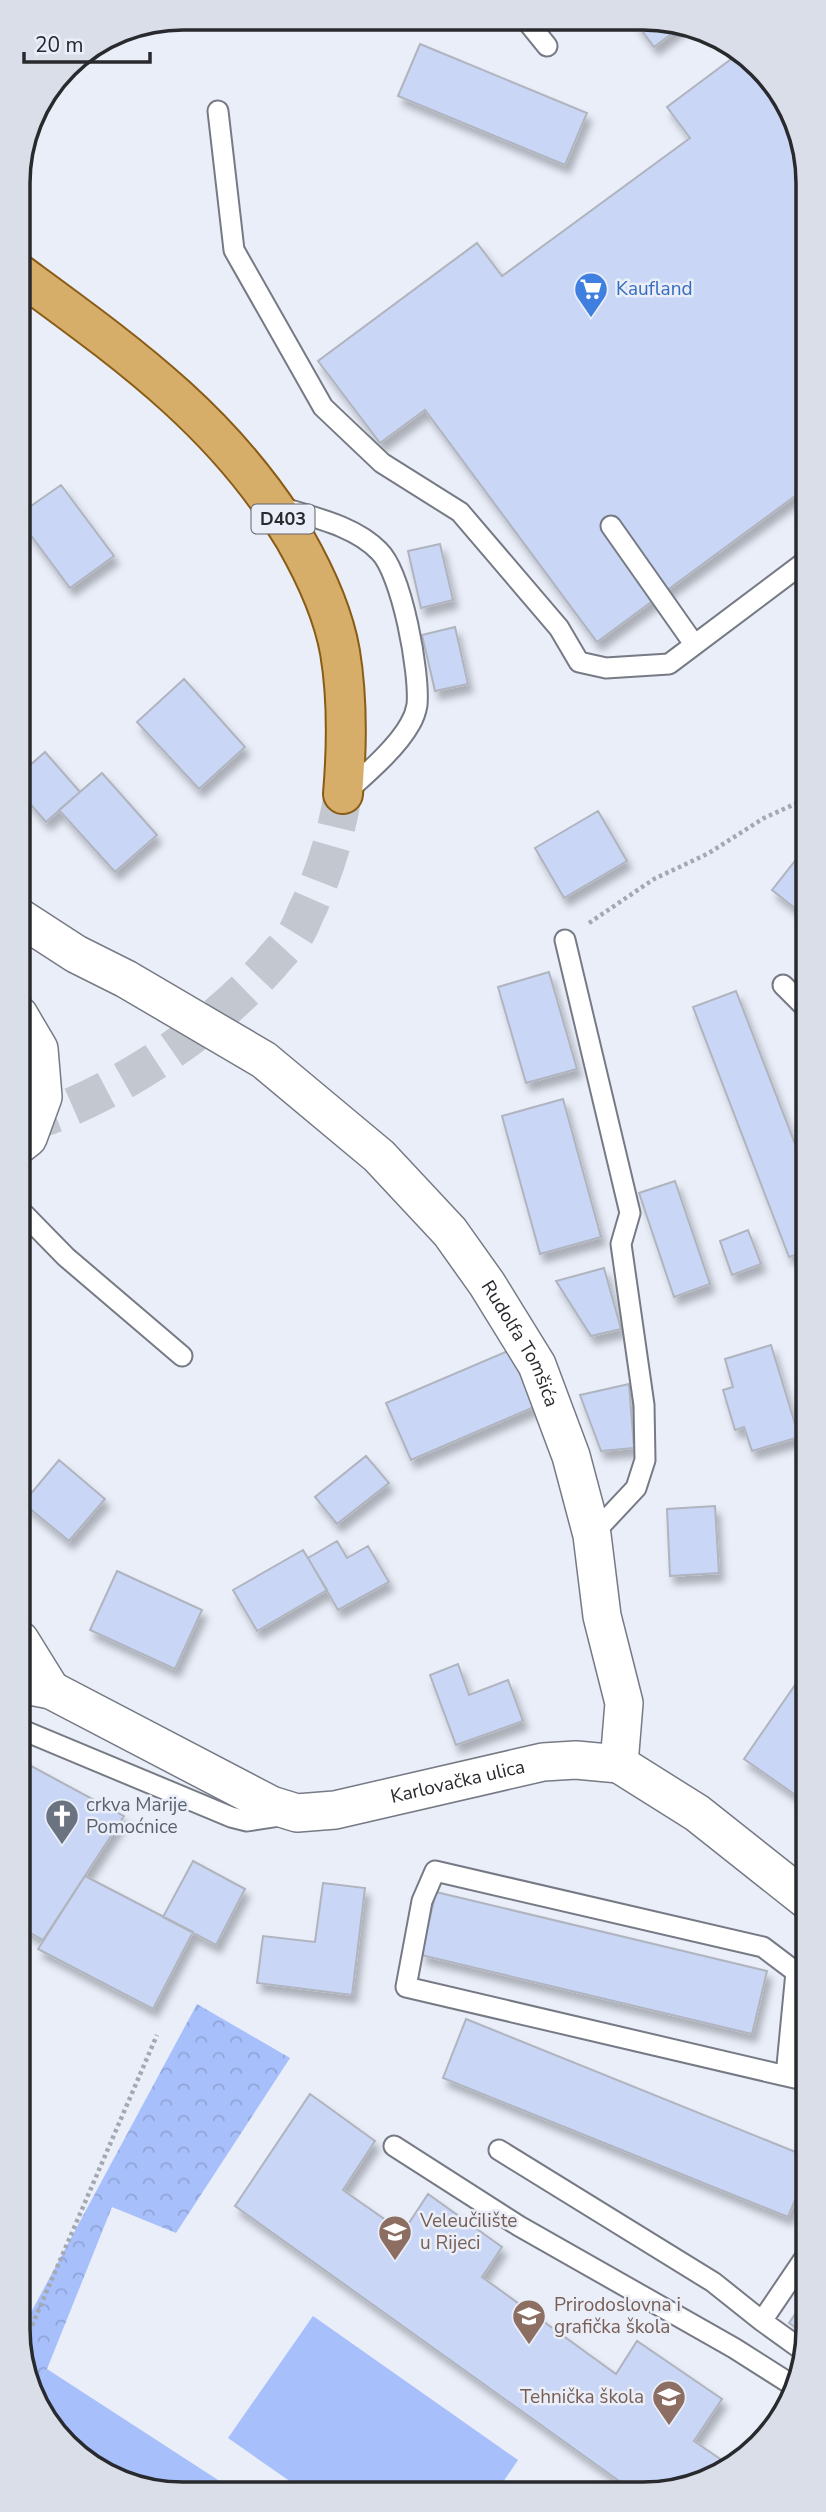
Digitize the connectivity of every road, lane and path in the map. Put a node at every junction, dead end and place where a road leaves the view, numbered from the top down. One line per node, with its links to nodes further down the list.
1 (534, 30): 2 (lane)
2 (547, 46)
3 (218, 111): 8 (lane)
4 (30, 282): 5 (main road, D403)
5 (274, 506): 9 (main road, D403); 9 (lane)
6 (611, 526): 8 (lane)
7 (796, 568): 8 (lane)
8 (694, 644)
9 (343, 794)
10 (796, 804): 12 (path)
11 (30, 924): 19 (street, Rudolfa Tomšića)
12 (565, 940): 19 (lane)
13 (783, 985): 14 (lane)
14 (796, 998)
15 (30, 1034): 16 (street)
16 (30, 1130)
17 (30, 1220): 18 (lane)
18 (182, 1356)
19 (592, 1535): 23 (street, Rudolfa Tomšića)
20 (30, 1669): 21 (street)
21 (36, 1687): 24 (street, Karlovačka ulica)
22 (30, 1734): 24 (lane, Karlovačka ulica)
23 (619, 1764): 24 (street, Karlovačka ulica); 25 (street)
24 (297, 1813)
25 (796, 1891)
26 (157, 2035): 33 (path)
27 (786, 2076): 27 (lane); 28 (lane)
28 (796, 2078)
29 (394, 2146): 35 (lane)
30 (499, 2150): 32 (lane)
31 (796, 2270): 32 (lane)
32 (761, 2320): 34 (lane)
33 (30, 2330)
34 (795, 2345)
35 (787, 2382)

